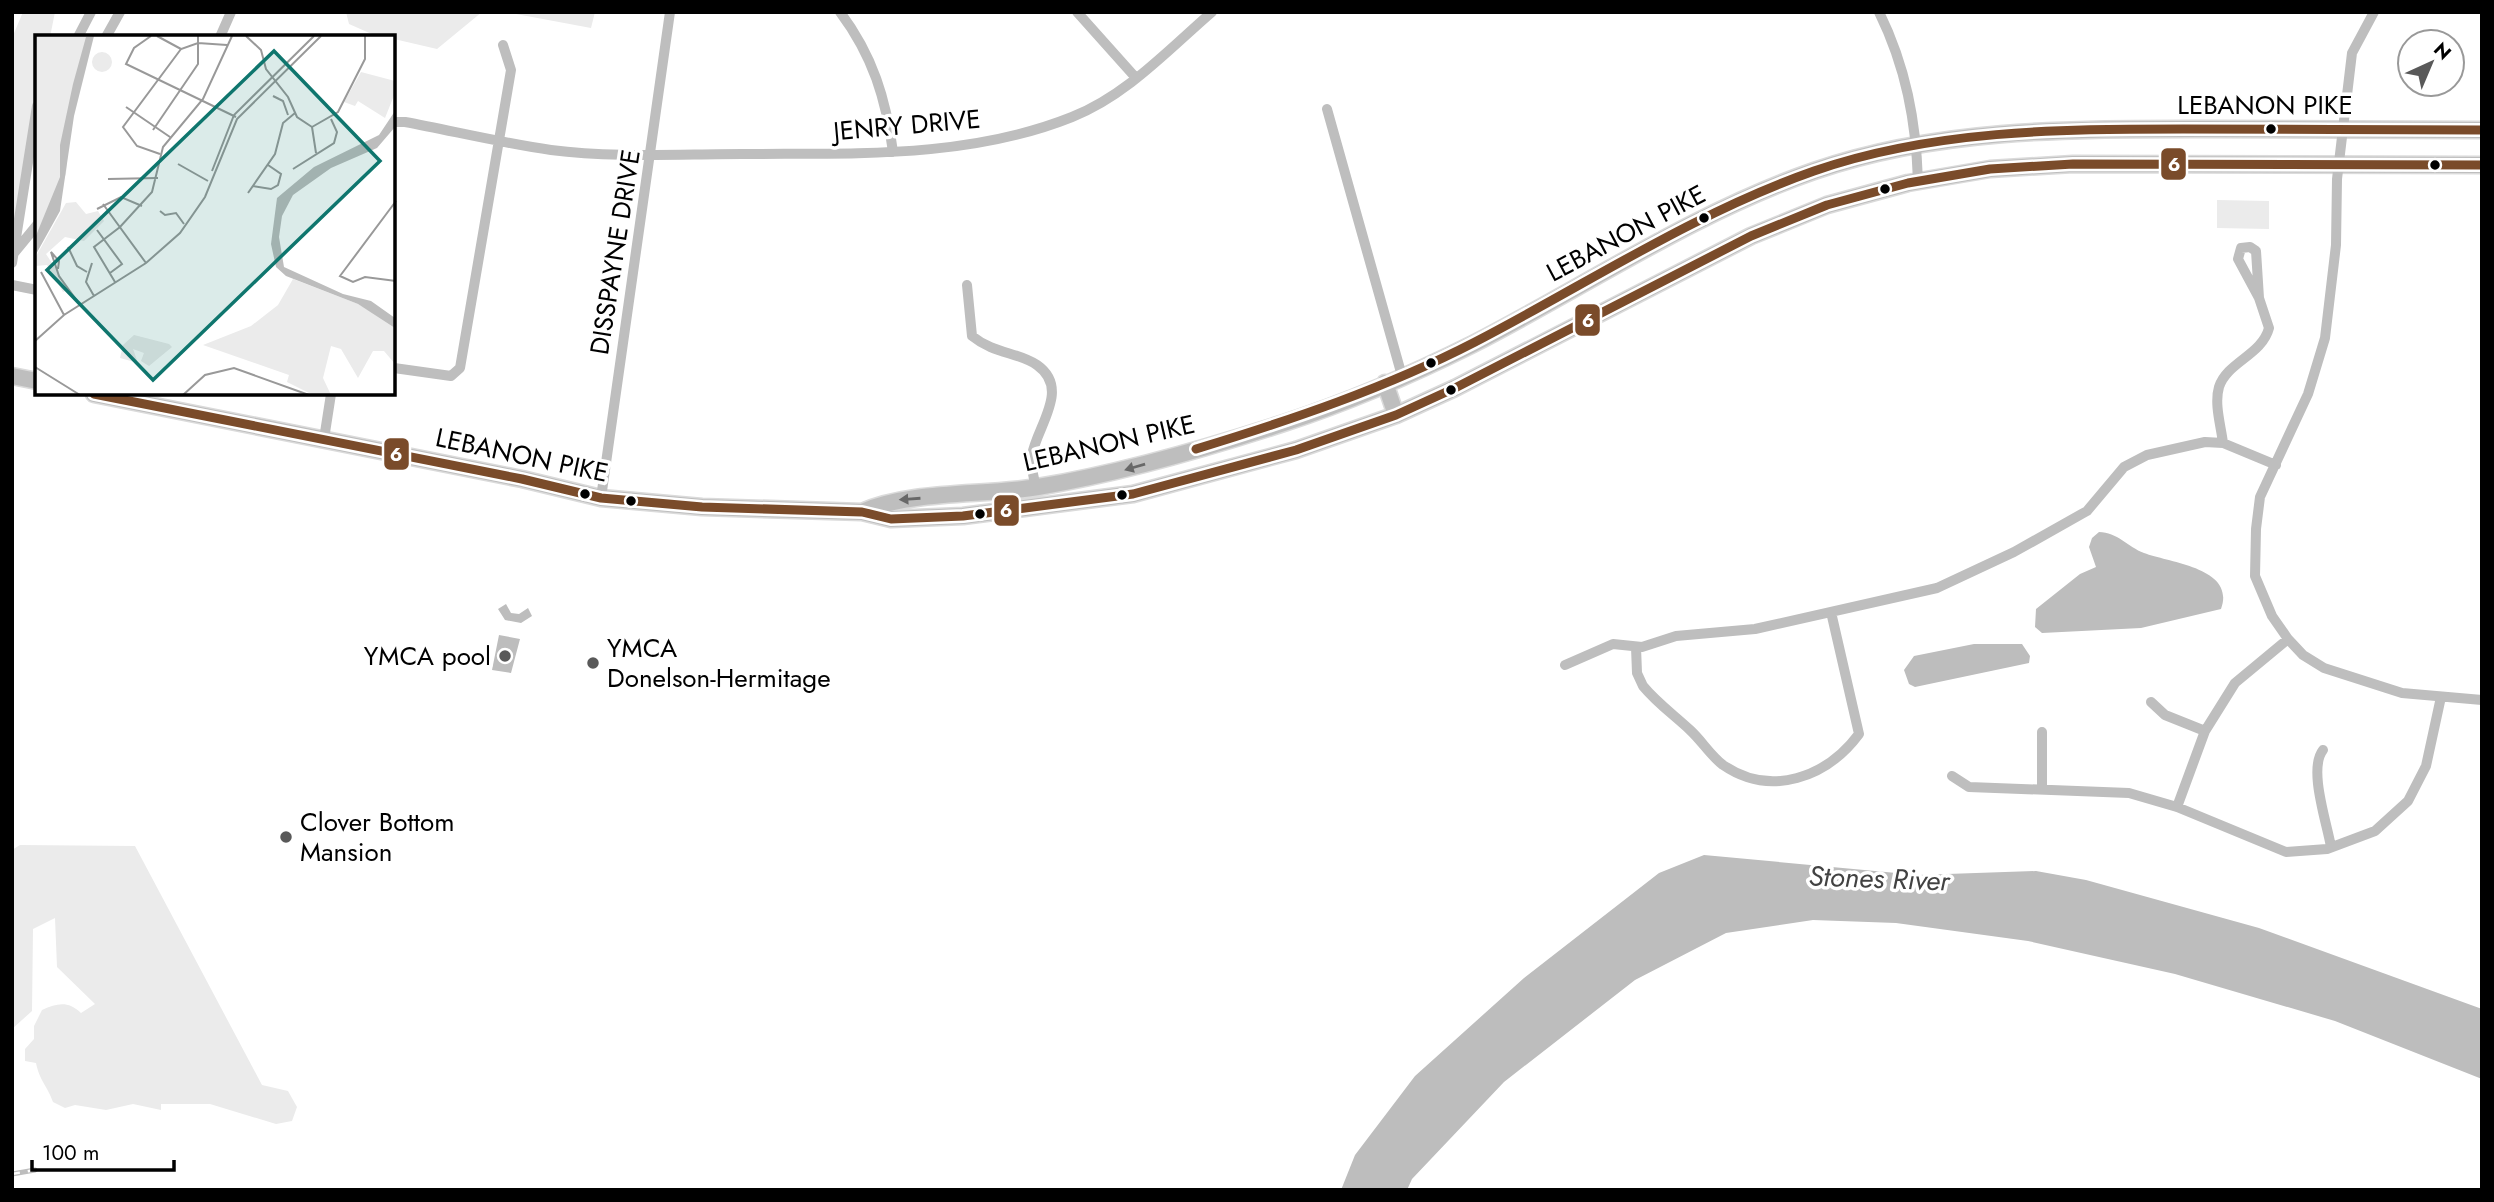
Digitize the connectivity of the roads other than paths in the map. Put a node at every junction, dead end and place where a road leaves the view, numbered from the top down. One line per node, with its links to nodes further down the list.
1 (91, 12): 10 (street)
2 (120, 12): 11 (street)
3 (231, 12): 12 (street)
4 (670, 12): 23 (street, DISSPAYNE DRIVE)
5 (840, 12): 22 (street)
6 (1077, 12): 14 (street)
7 (1212, 12): 14 (street, JENRY DRIVE)
8 (1879, 12): 21 (street)
9 (2374, 12): 18 (street)
10 (79, 35)
11 (107, 35)
12 (221, 35)
13 (503, 46): 20 (street)
14 (1136, 78): 22 (street, JENRY DRIVE)
15 (1327, 108): 35 (street)
16 (35, 119): 28 (street)
17 (396, 122): 20 (street, JENRY DRIVE)
18 (2342, 130): 19 (main road, LEBANON PIKE); 21 (main road, LEBANON PIKE); 24 (street)
19 (2482, 130)
20 (499, 140): 23 (street, JENRY DRIVE); 33 (street)
21 (1916, 146): 26 (street); 35 (main road, LEBANON PIKE)
22 (893, 152): 23 (street, JENRY DRIVE)
23 (652, 155): 47 (street, DISSPAYNE DRIVE)
24 (2339, 165): 25 (main road, LEBANON PIKE); 26 (main road, LEBANON PIKE); 44 (street)
25 (2482, 165)
26 (1918, 181): 40 (main road, LEBANON PIKE)
27 (35, 228): 28 (street)
28 (13, 258)
29 (12, 285): 31 (street)
30 (967, 285): 46 (street)
31 (35, 290)
32 (2259, 298): 42 (street)
33 (396, 368)
34 (12, 376): 36 (main road)
35 (1402, 376): 37 (main road, LEBANON PIKE)
36 (35, 382)
37 (1385, 383): 40 (main road); 43 (main road, LEBANON PIKE)
38 (331, 396): 41 (street)
39 (123, 397): 41 (main road, LEBANON PIKE)
40 (1396, 415): 45 (main road, LEBANON PIKE)
41 (324, 439): 47 (main road, LEBANON PIKE)
42 (2223, 443): 44 (street); 49 (street)
43 (1163, 459): 45 (main road); 46 (main road, LEBANON PIKE, one-way to 46)
44 (2276, 465): 50 (street)
45 (1169, 484): 48 (main road, LEBANON PIKE)
46 (1036, 488): 48 (main road, LEBANON PIKE, one-way to 48)
47 (601, 498): 48 (main road, LEBANON PIKE)
48 (862, 512)
49 (1831, 612): 51 (street); 51 (street)
50 (2288, 639): 53 (street); 57 (street)
51 (1636, 648): 52 (street)
52 (1565, 665)
53 (2441, 697): 54 (street); 62 (street)
54 (2482, 699)
55 (2151, 702): 57 (street)
56 (2042, 732): 60 (street)
57 (2205, 732): 61 (street)
58 (2323, 750): 62 (street)
59 (1952, 776): 60 (street)
60 (2042, 789): 61 (street)
61 (2177, 807): 62 (street)
62 (2331, 847)

